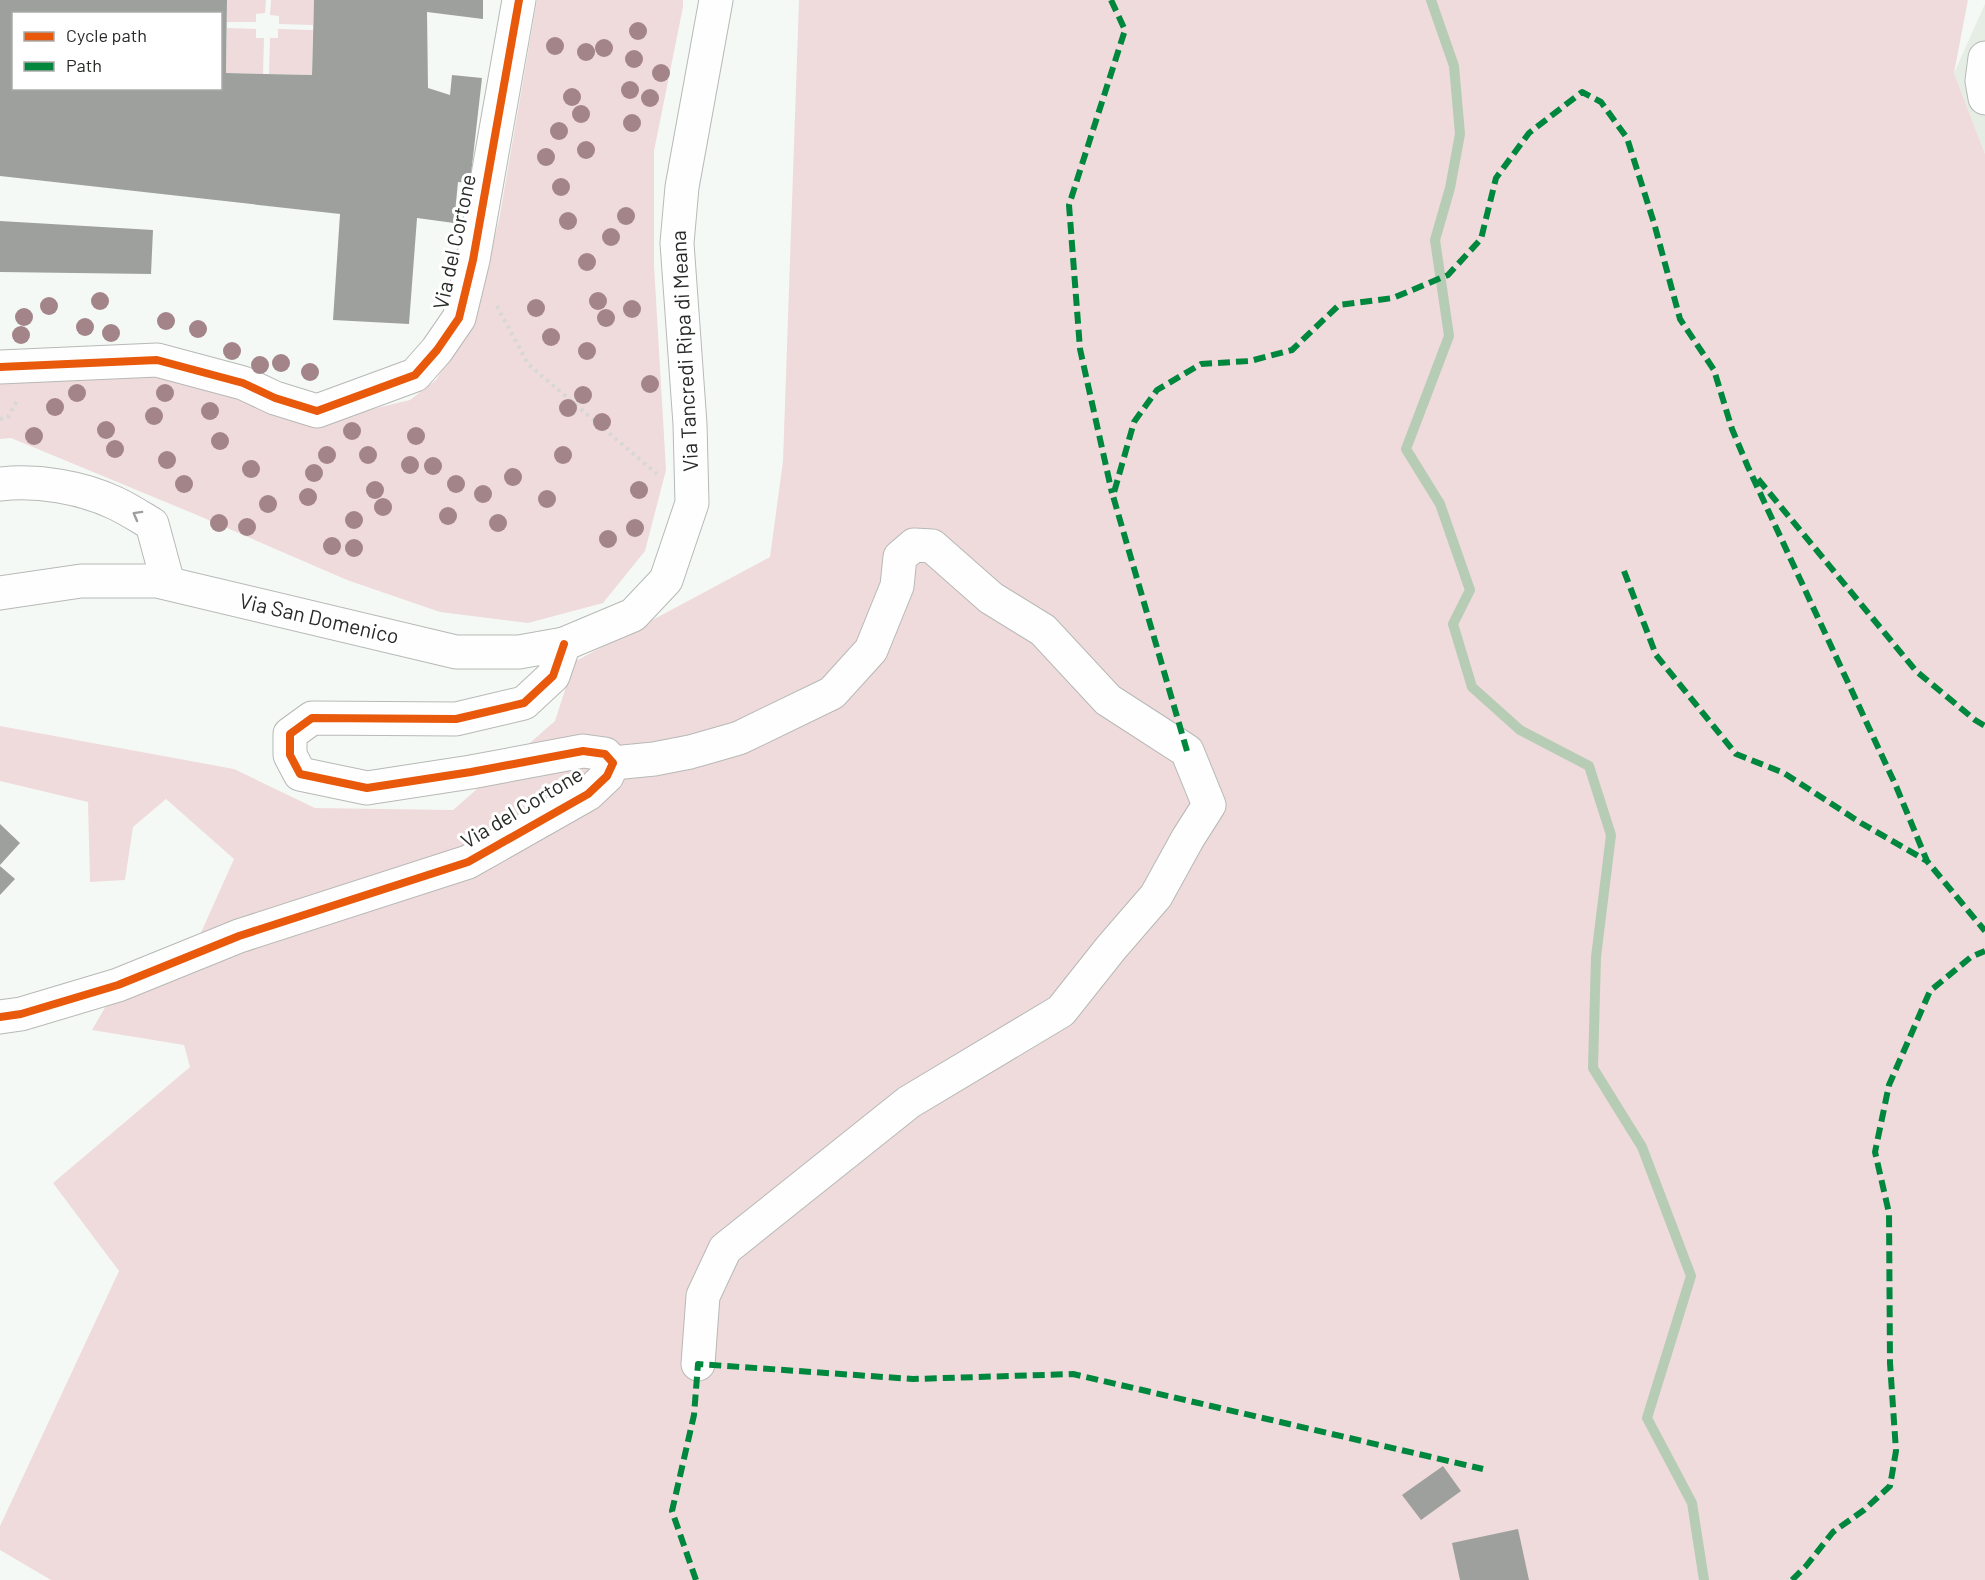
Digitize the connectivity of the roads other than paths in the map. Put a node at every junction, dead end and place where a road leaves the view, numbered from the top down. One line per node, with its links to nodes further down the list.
1 (519, 0): 5 (street, Via del Cortone)
2 (716, 0): 9 (street, Via Tancredi Ripa di Meana)
3 (1985, 58): 4 (street)
4 (1985, 98)
5 (0, 367)
6 (0, 484): 7 (street, one-way to 6)
7 (168, 583): 8 (street, Via San Domenico); 10 (street, Via San Domenico)
8 (0, 593)
9 (633, 615): 10 (street, Via San Domenico)
10 (564, 644): 11 (street, Via del Cortone)
11 (613, 763): 12 (street, Via del Cortone); 13 (street)
12 (0, 1017)
13 (698, 1364)

